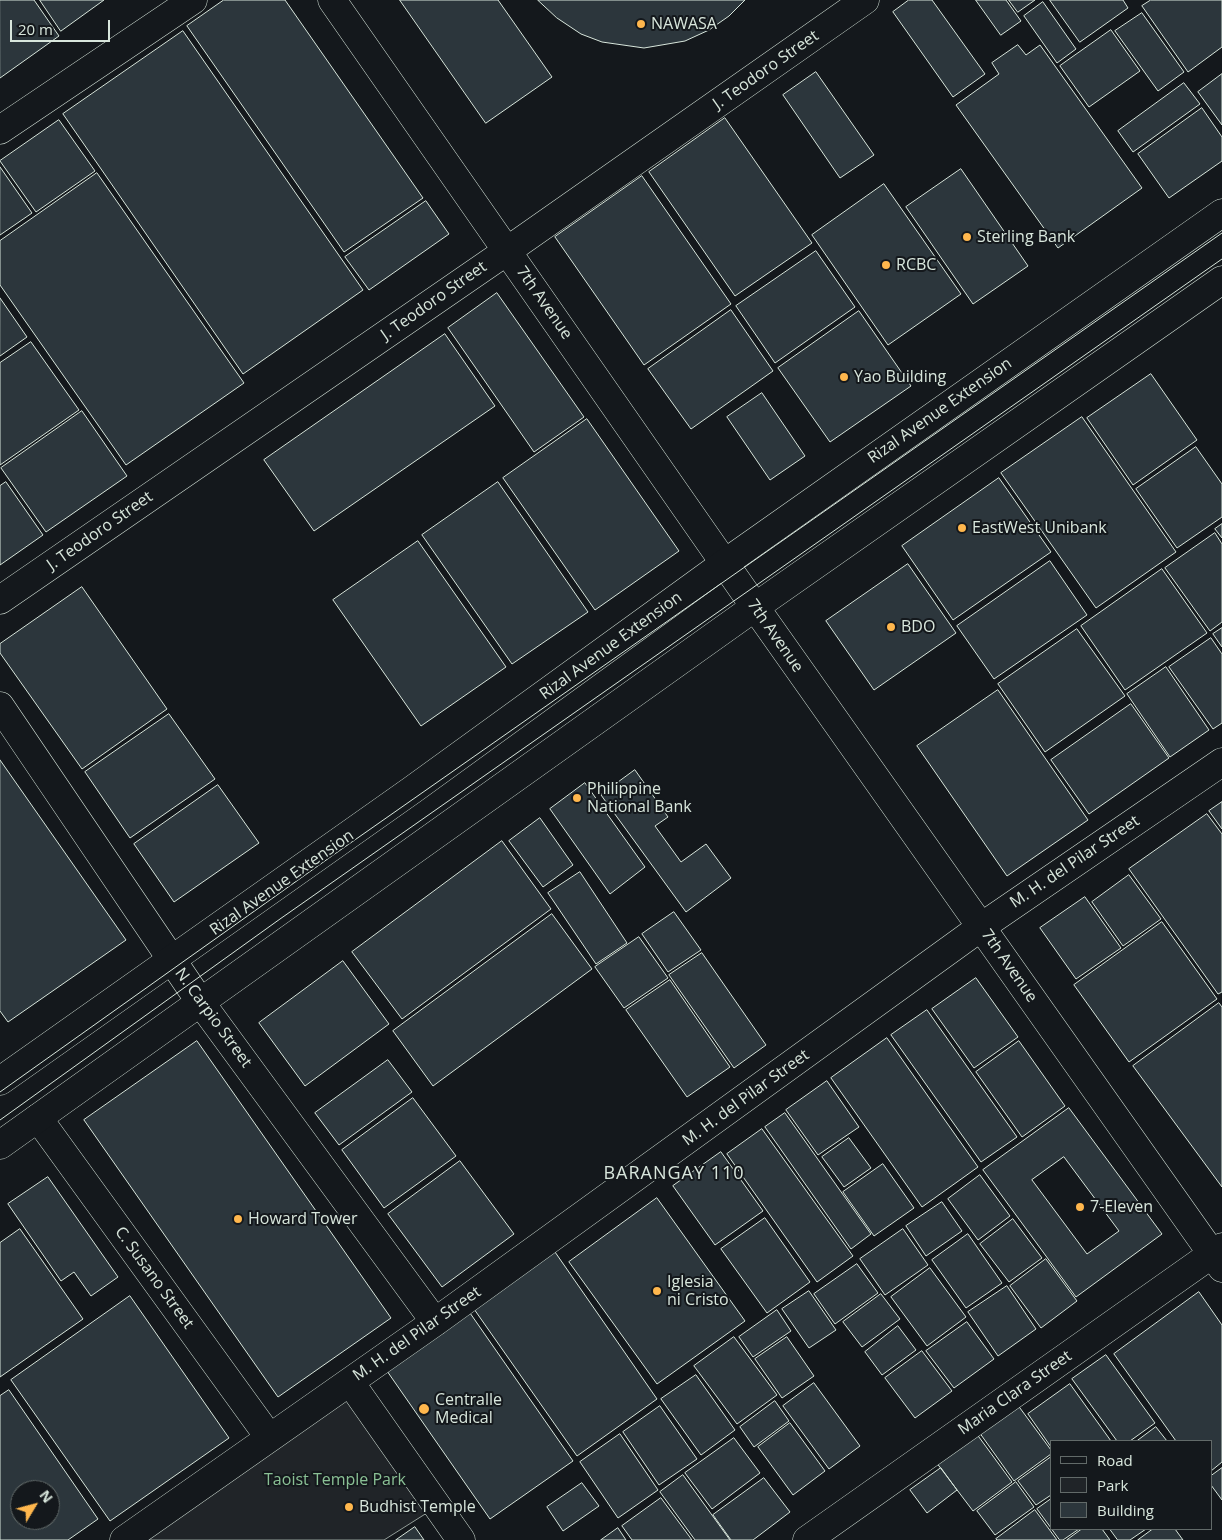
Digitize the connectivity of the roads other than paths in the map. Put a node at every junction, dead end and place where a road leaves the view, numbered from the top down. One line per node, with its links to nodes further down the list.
1 (193, 0): 4 (street)
2 (332, 0): 6 (street, 7th Avenue)
3 (865, 0): 6 (street, J. Teodoro Street)
4 (0, 130)
5 (1222, 213): 8 (street, Rizal Avenue Extension)
6 (507, 251): 8 (street, 7th Avenue); 9 (street, J. Teodoro Street)
7 (1222, 280): 10 (street)
8 (725, 563): 10 (street, 7th Avenue); 14 (street, Rizal Avenue Extension)
9 (0, 600)
10 (754, 607): 13 (street, 7th Avenue); 15 (street)
11 (0, 706): 14 (street, N. Carpio Street)
12 (1222, 762): 13 (street, M. H. del Pilar Street)
13 (981, 927): 19 (street, 7th Avenue); 20 (street, M. H. del Pilar Street)
14 (172, 960): 15 (street, N. Carpio Street); 16 (street, Rizal Avenue Extension)
15 (201, 1003): 17 (street); 20 (street, N. Carpio Street)
16 (1, 1077)
17 (38, 1118): 18 (street); 22 (street, C. Susano Street)
18 (0, 1145)
19 (1219, 1256): 25 (street, Maria Clara Street)
20 (435, 1322): 21 (street, M. H. del Pilar Street)
21 (350, 1382): 22 (street, M. H. del Pilar Street); 24 (street)
22 (269, 1437): 23 (street, M. H. del Pilar Street)
23 (124, 1540)
24 (461, 1540)
25 (807, 1540)

